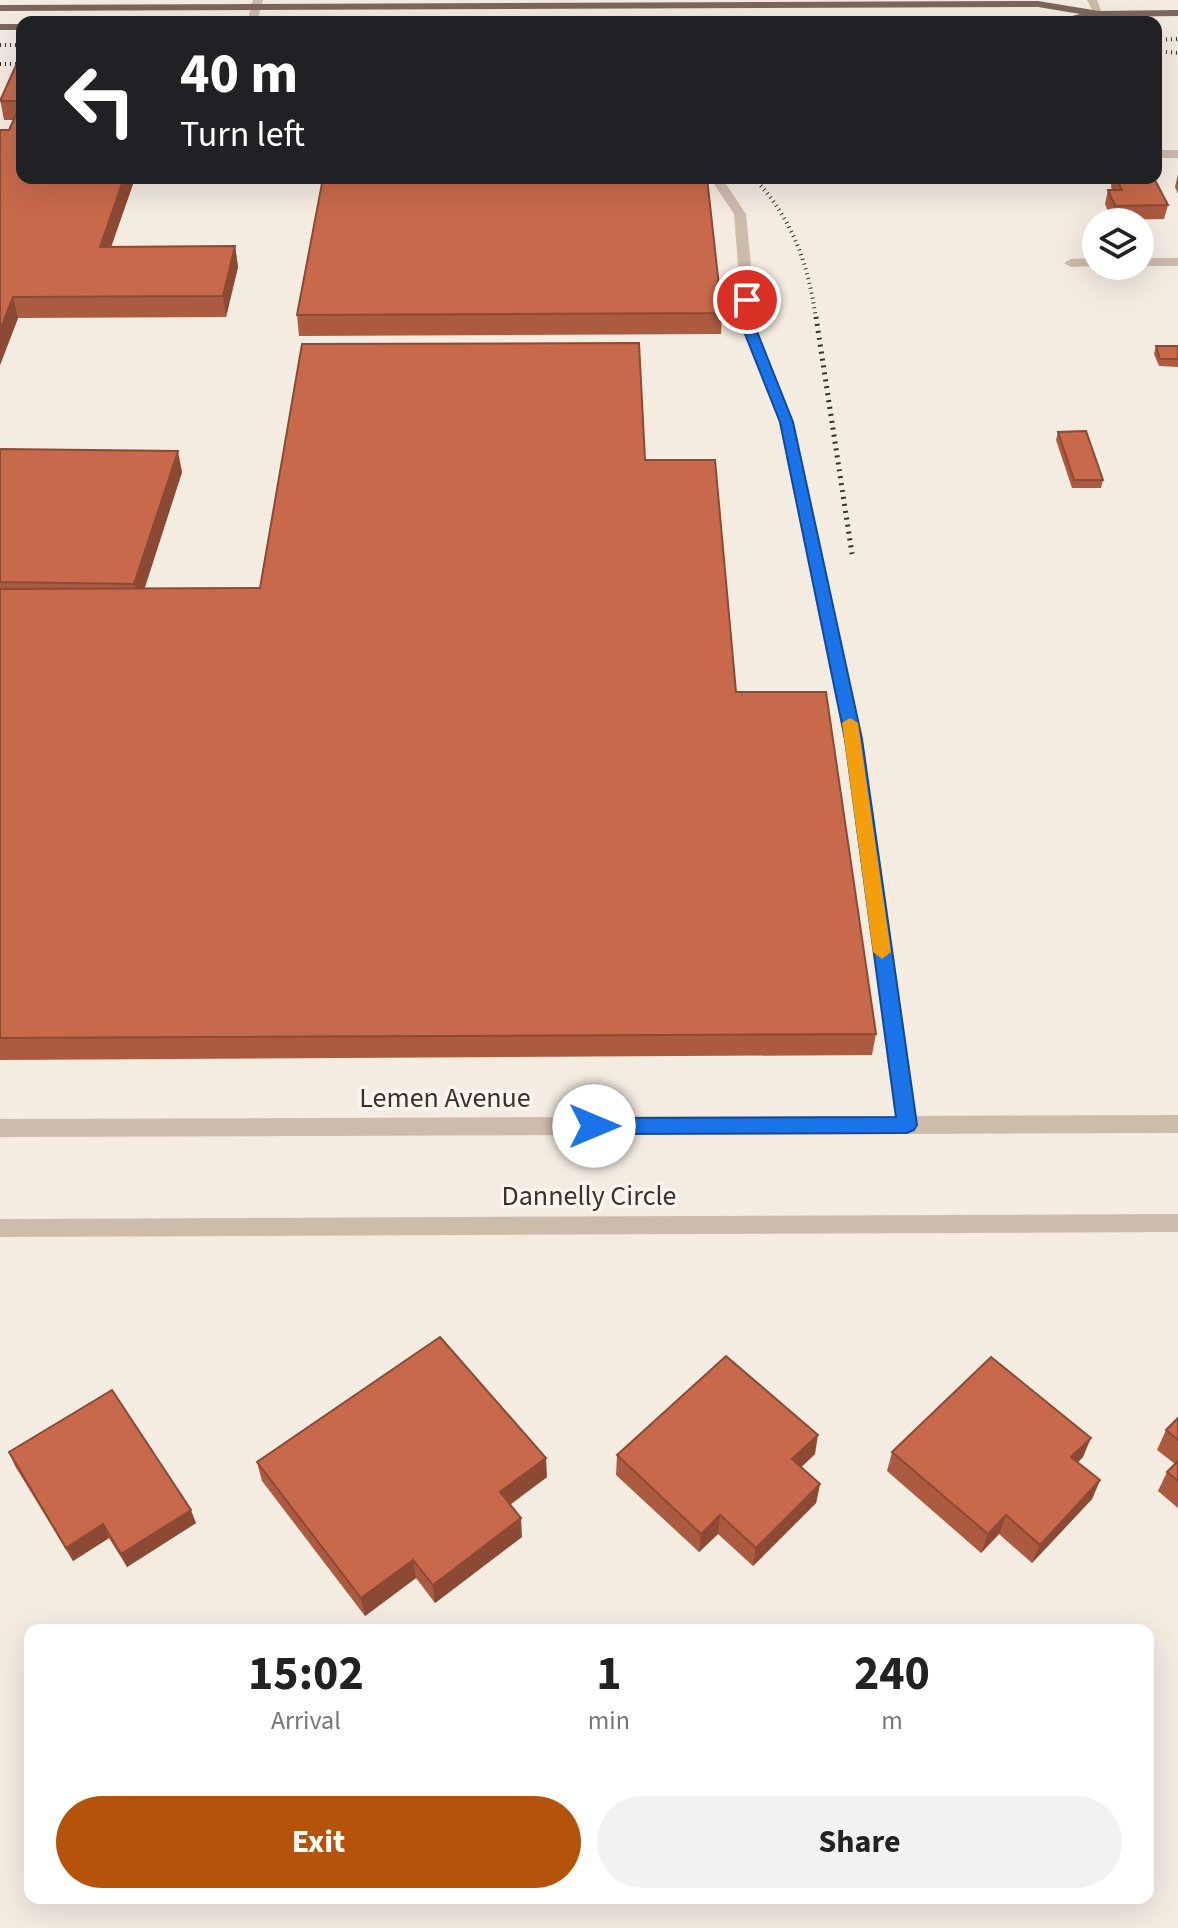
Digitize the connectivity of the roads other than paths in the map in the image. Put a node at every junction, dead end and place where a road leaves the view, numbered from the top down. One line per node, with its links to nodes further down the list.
1 (1092, 0): 6 (street)
2 (257, 3): 3 (main road); 4 (main road)
3 (621, 3): 6 (main road)
4 (0, 8)
5 (1178, 13): 6 (main road)
6 (1099, 14): 7 (main road)
7 (1087, 16)
8 (720, 184): 14 (street)
9 (1154, 262): 10 (street)
10 (1178, 262)
11 (1071, 263): 12 (street)
12 (1082, 263)
13 (1178, 1124): 14 (street, Lemen Avenue)
14 (907, 1125): 15 (street, Lemen Avenue)
15 (0, 1128)
16 (1178, 1223): 17 (street, Dannelly Circle)
17 (0, 1228)

